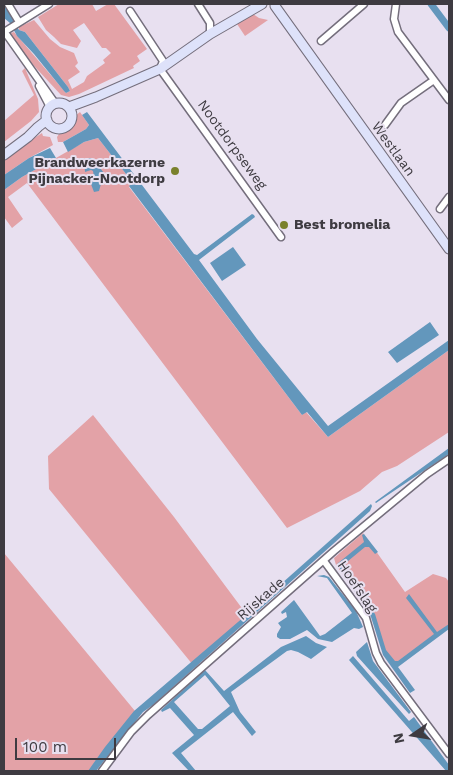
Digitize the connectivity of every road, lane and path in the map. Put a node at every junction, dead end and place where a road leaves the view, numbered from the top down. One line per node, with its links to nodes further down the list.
1 (8, 4): 11 (street)
2 (50, 4): 11 (street)
3 (198, 4): 13 (street)
4 (251, 4): 10 (main road)
5 (262, 4): 6 (main road); 10 (main road)
6 (278, 4): 26 (main road, Westlaan)
7 (364, 4): 14 (street)
8 (396, 4): 16 (street)
9 (130, 11): 15 (street, Nootdorpseweg)
10 (234, 19): 13 (main road)
11 (15, 25): 12 (street)
12 (4, 31): 18 (street)
13 (210, 34): 15 (main road)
14 (321, 42)
15 (161, 65): 19 (main road); 25 (street, Nootdorpseweg)
16 (434, 80): 17 (street); 21 (street)
17 (449, 100)
18 (52, 105): 19 (main road); 20 (main road)
19 (70, 110): 20 (main road)
20 (49, 123): 22 (main road)
21 (385, 125)
22 (4, 155)
23 (449, 197): 24 (street)
24 (440, 209)
25 (281, 238)
26 (449, 249)
27 (449, 458): 28 (street, Rijskade)
28 (324, 561): 29 (street, Hoefslag); 30 (street, Rijskade)
29 (449, 754)
30 (102, 771)

